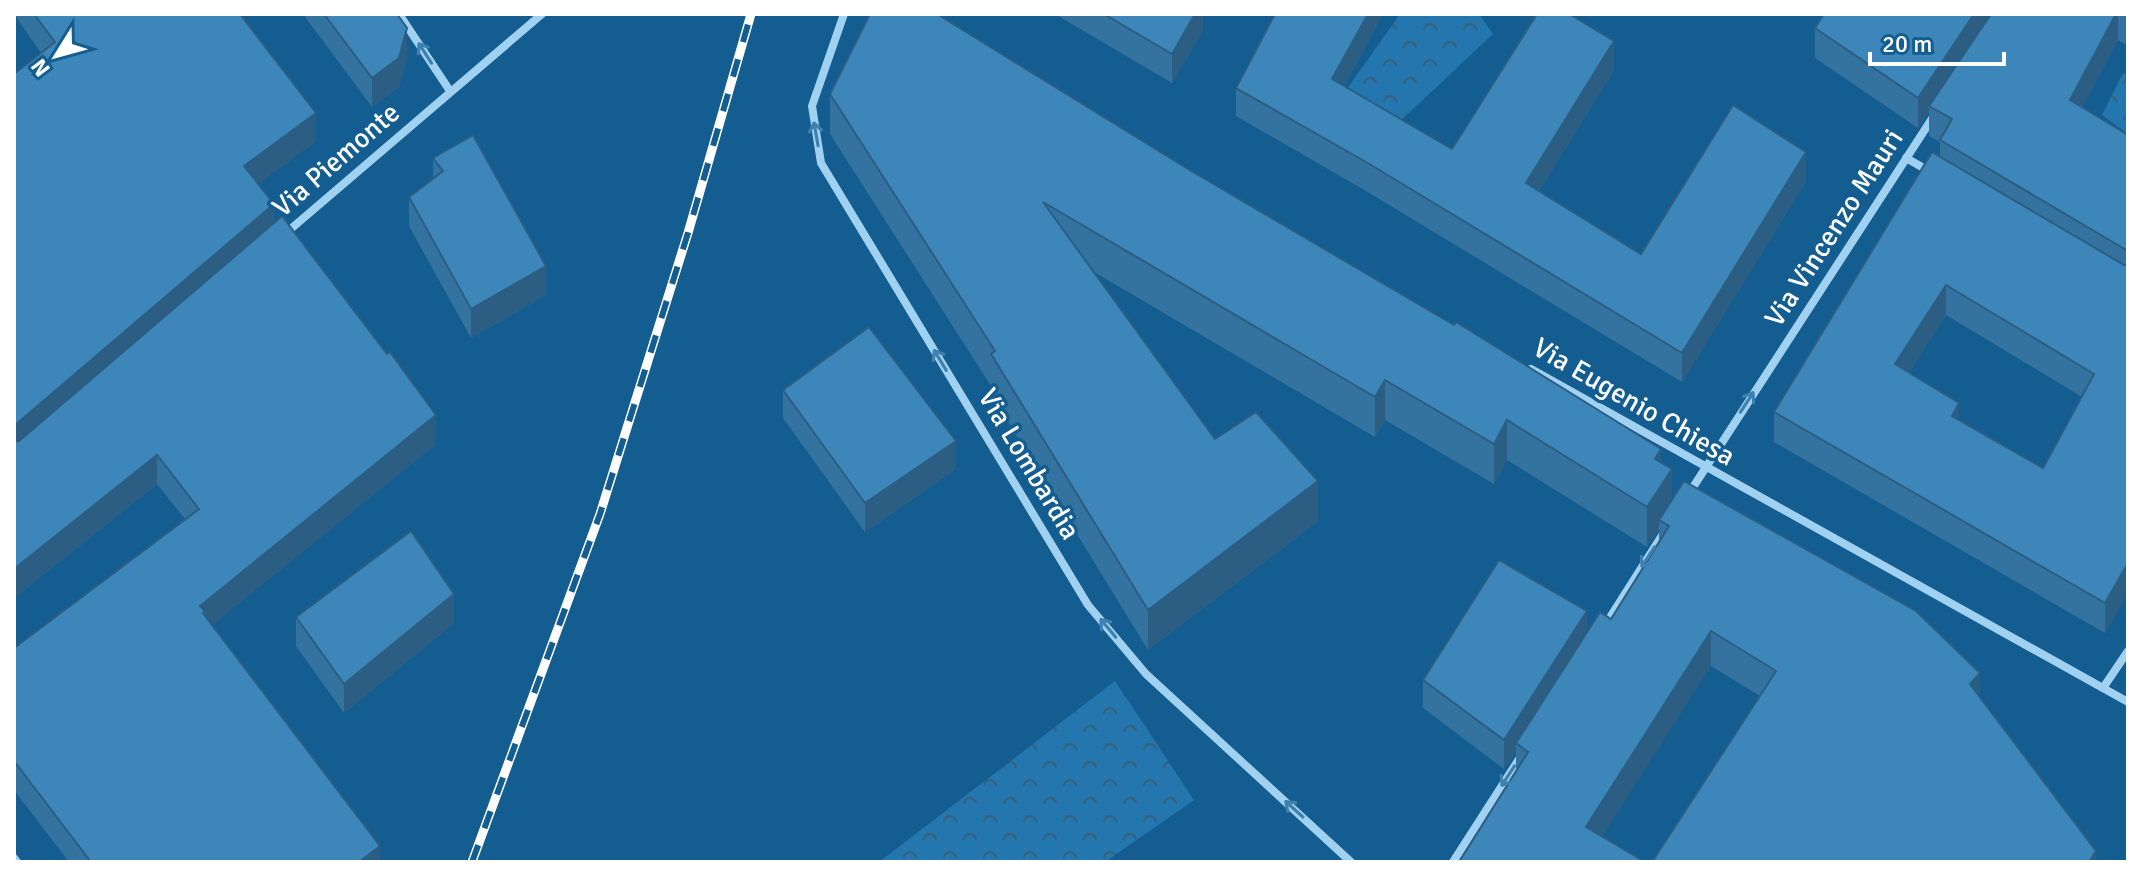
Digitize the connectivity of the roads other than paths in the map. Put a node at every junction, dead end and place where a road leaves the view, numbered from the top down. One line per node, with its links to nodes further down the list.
1 (399, 14): 4 (street, one-way to 1)
2 (542, 14): 4 (street, Via Piemonte)
3 (844, 14): 18 (street, Via Lombardia, one-way to 3)
4 (450, 91): 8 (street, Via Piemonte)
5 (1941, 105): 6 (street, Via Vincenzo Mauri)
6 (1906, 158): 7 (street); 10 (street, Via Vincenzo Mauri, one-way to 6)
7 (1932, 173)
8 (284, 234)
9 (1521, 364): 10 (street, Via Eugenio Chiesa)
10 (1705, 468): 11 (street); 15 (street, Via Eugenio Chiesa)
11 (1680, 507)
12 (1672, 520): 13 (street, one-way to 13)
13 (1596, 639)
14 (2128, 651): 15 (street)
15 (2103, 688): 16 (street, Via Eugenio Chiesa)
16 (2128, 702)
17 (1529, 744): 19 (street, one-way to 19)
18 (1351, 862)
19 (1453, 862)

